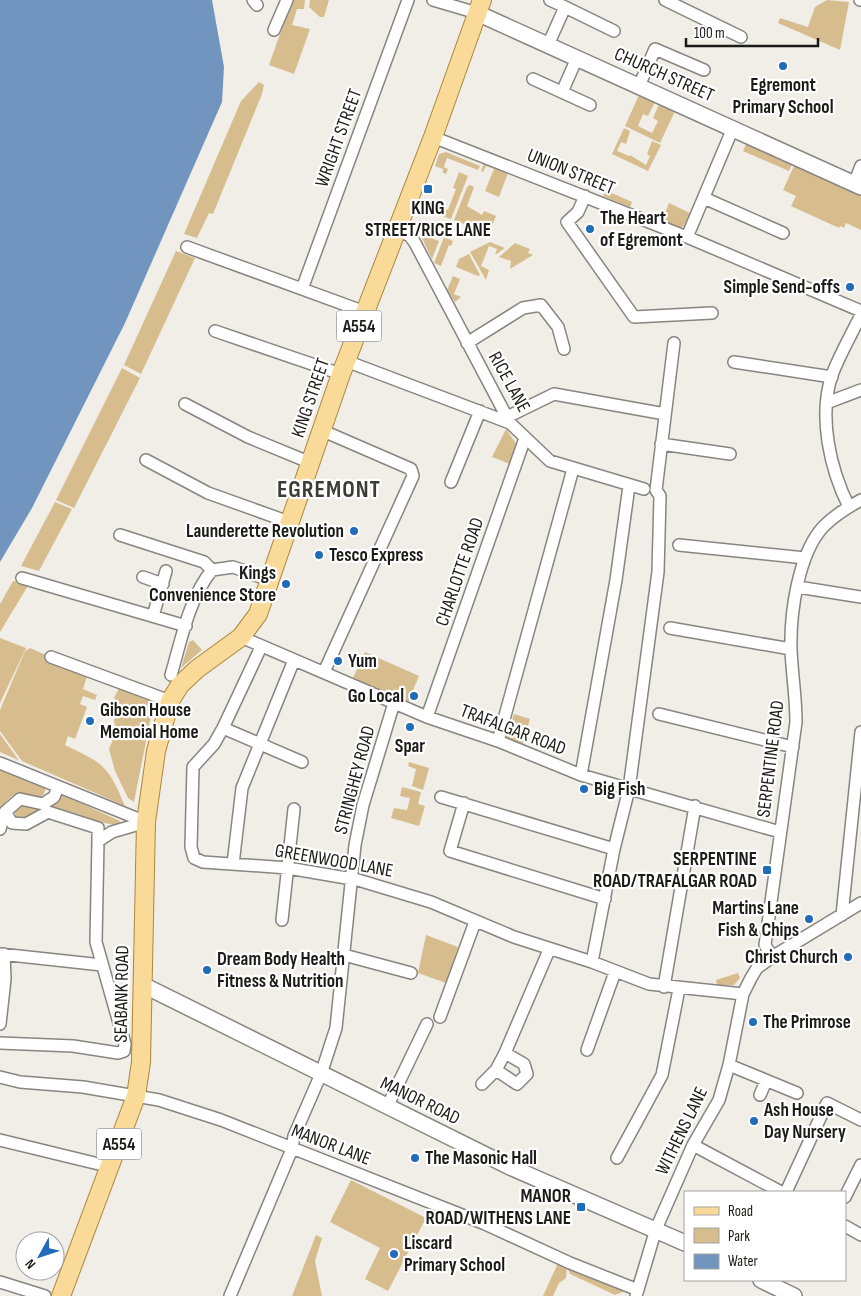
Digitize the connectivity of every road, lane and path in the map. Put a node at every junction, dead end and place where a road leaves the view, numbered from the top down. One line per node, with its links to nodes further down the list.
1 (287, 0): 8 (street)
2 (408, 0): 28 (street, WRIGHT STREET)
3 (433, 0): 6 (street)
4 (550, 0): 7 (street)
5 (665, 0): 10 (street)
6 (480, 7): 11 (main road, CHURCH STREET); 19 (main road, KING STREET / A554)
7 (565, 7): 9 (street); 11 (street)
8 (274, 30)
9 (614, 31)
10 (741, 37)
11 (548, 45): 12 (main road, CHURCH STREET)
12 (577, 58): 15 (main road, CHURCH STREET); 16 (street)
13 (704, 70): 15 (street)
14 (533, 79): 16 (street)
15 (639, 86): 18 (main road, CHURCH STREET)
16 (562, 92): 17 (street)
17 (590, 105)
18 (733, 128): 21 (main road, CHURCH STREET); 23 (street)
19 (433, 137): 22 (street, UNION STREET); 24 (main road, KING STREET / A554)
20 (861, 166): 21 (street)
21 (857, 185)
22 (585, 196): 26 (street, UNION STREET); 31 (street)
23 (704, 198): 25 (street); 26 (street)
24 (398, 230): 29 (main road, KING STREET / A554); 34 (street, RICE LANE)
25 (783, 233)
26 (687, 237): 30 (street, UNION STREET)
27 (187, 247): 28 (street)
28 (302, 289): 29 (street)
29 (365, 312): 38 (main road, KING STREET / A554)
30 (861, 312)
31 (712, 313)
32 (861, 315): 39 (street)
33 (215, 331): 38 (street)
34 (467, 342): 36 (street); 45 (street, RICE LANE)
35 (674, 342): 44 (street)
36 (564, 349)
37 (734, 362): 39 (street)
38 (344, 368): 43 (street); 46 (main road, KING STREET / A554)
39 (832, 377): 41 (street)
40 (861, 390): 41 (street)
41 (829, 402): 57 (street)
42 (185, 404): 51 (street)
43 (480, 411): 45 (street); 53 (street)
44 (665, 414): 45 (street); 48 (street)
45 (509, 420): 47 (street, RICE LANE)
46 (321, 430): 51 (main road, KING STREET / A554); 78 (street)
47 (525, 438): 52 (street, RICE LANE); 83 (street, CHARLOTTE ROAD)
48 (661, 444): 49 (street); 93 (street)
49 (730, 454)
50 (146, 460): 58 (street)
51 (311, 463): 58 (main road, KING STREET / A554)
52 (573, 469): 54 (street, RICE LANE); 86 (street)
53 (452, 482)
54 (629, 486): 55 (street, RICE LANE); 91 (street)
55 (644, 489)
56 (861, 500): 57 (street, SERPENTINE ROAD)
57 (849, 507): 61 (street, SERPENTINE ROAD)
58 (289, 522): 66 (main road, KING STREET / A554)
59 (120, 536): 62 (street)
60 (679, 544): 61 (street)
61 (805, 558): 68 (street, SERPENTINE ROAD)
62 (212, 570): 66 (street); 71 (street, SEABANK ROAD)
63 (166, 571): 67 (street)
64 (143, 577): 67 (street)
65 (22, 578): 70 (street)
66 (269, 580): 73 (main road, KING STREET / A554)
67 (163, 584): 70 (street)
68 (798, 587): 69 (street); 75 (street, SERPENTINE ROAD)
69 (861, 598)
70 (154, 616): 71 (street)
71 (186, 626): 79 (street, SEABANK ROAD)
72 (670, 628): 75 (street)
73 (241, 638): 74 (street, TRAFALGAR ROAD); 79 (main road, KING STREET / A554)
74 (261, 647): 77 (street, TRAFALGAR ROAD); 84 (street, GREENWOOD LANE)
75 (791, 649): 88 (street, SERPENTINE ROAD)
76 (51, 657): 80 (street)
77 (294, 660): 78 (street, TRAFALGAR ROAD); 87 (street)
78 (324, 672): 81 (street, TRAFALGAR ROAD)
79 (175, 680): 80 (main road, SEABANK ROAD / A554)
80 (170, 701): 99 (main road, SEABANK ROAD / A554)
81 (394, 703): 83 (street, TRAFALGAR ROAD); 106 (street, STRINGHEY ROAD)
82 (660, 714): 88 (street)
83 (427, 717): 86 (street, TRAFALGAR ROAD)
84 (223, 728): 87 (street); 104 (street, GREENWOOD LANE)
85 (861, 732): 109 (street)
86 (498, 741): 91 (street, TRAFALGAR ROAD)
87 (260, 744): 89 (street); 104 (street)
88 (793, 747): 101 (street, SERPENTINE ROAD)
89 (302, 762)
90 (0, 763): 92 (street)
91 (582, 775): 93 (street, TRAFALGAR ROAD)
92 (58, 787): 98 (street); 99 (street)
93 (629, 788): 96 (street, TRAFALGAR ROAD); 103 (street)
94 (441, 797): 95 (street)
95 (464, 803): 103 (street); 107 (street)
96 (695, 806): 101 (street, TRAFALGAR ROAD); 121 (street)
97 (294, 809): 105 (street)
98 (5, 812): 100 (street); 102 (street)
99 (146, 822): 102 (street); 120 (main road, SEABANK ROAD / A554)
100 (0, 829)
101 (780, 832): 115 (street, SERPENTINE ROAD)
102 (98, 841): 117 (street)
103 (614, 849): 107 (street)
104 (233, 864): 105 (street, GREENWOOD LANE)
105 (288, 868): 106 (street, GREENWOOD LANE); 110 (street)
106 (352, 879): 111 (street, GREENWOOD LANE); 114 (street, STRINGHEY ROAD)
107 (604, 899): 116 (street)
108 (861, 903): 109 (street, WITHENS LANE)
109 (842, 915): 115 (street, WITHENS LANE)
110 (282, 920)
111 (475, 922): 112 (street, GREENWOOD LANE); 124 (street)
112 (549, 950): 116 (street, GREENWOOD LANE); 129 (street)
113 (2, 954): 117 (street); 125 (street)
114 (344, 955): 119 (street); 132 (street, STRINGHEY ROAD)
115 (772, 957): 123 (street, WITHENS LANE)
116 (592, 962): 118 (street, GREENWOOD LANE)
117 (102, 965): 127 (street)
118 (615, 972): 121 (street, GREENWOOD LANE); 128 (street)
119 (412, 973)
120 (143, 985): 132 (main road, MANOR ROAD); 138 (main road, SEABANK ROAD / A554)
121 (664, 987): 122 (street, GREENWOOD LANE)
122 (679, 989): 123 (street, GREENWOOD LANE); 144 (street)
123 (742, 994): 130 (street, WITHENS LANE)
124 (440, 1017)
125 (0, 1024)
126 (427, 1024): 139 (street)
127 (0, 1042)
128 (587, 1050)
129 (505, 1053): 131 (street); 131 (street)
130 (730, 1065): 134 (street); 142 (street, WITHENS LANE)
131 (496, 1070): 135 (street)
132 (321, 1074): 139 (main road, MANOR ROAD); 143 (street, STRINGHEY ROAD)
133 (0, 1077): 138 (street, MANOR LANE)
134 (766, 1081): 136 (street); 137 (street)
135 (482, 1084)
136 (798, 1093)
137 (760, 1095)
138 (136, 1096): 143 (street, MANOR LANE); 146 (main road, SEABANK ROAD / A554)
139 (387, 1107): 151 (main road, MANOR ROAD)
140 (860, 1117): 148 (street)
141 (0, 1140): 146 (street)
142 (693, 1145): 147 (street); 151 (street, WITHENS LANE)
143 (292, 1149): 156 (street, MANOR LANE); 159 (street, STRINGHEY ROAD)
144 (618, 1158)
145 (861, 1164): 149 (street)
146 (111, 1166): 158 (main road, SEABANK ROAD / A554)
147 (779, 1191)
148 (786, 1191)
149 (846, 1195)
150 (846, 1227): 152 (street)
151 (656, 1229): 153 (main road, MANOR ROAD); 156 (street, WITHENS LANE)
152 (861, 1235)
153 (684, 1243)
154 (762, 1281): 160 (main road)
155 (0, 1282): 157 (street)
156 (637, 1293)
157 (45, 1296)
158 (61, 1296)
159 (230, 1296)
160 (794, 1296)

